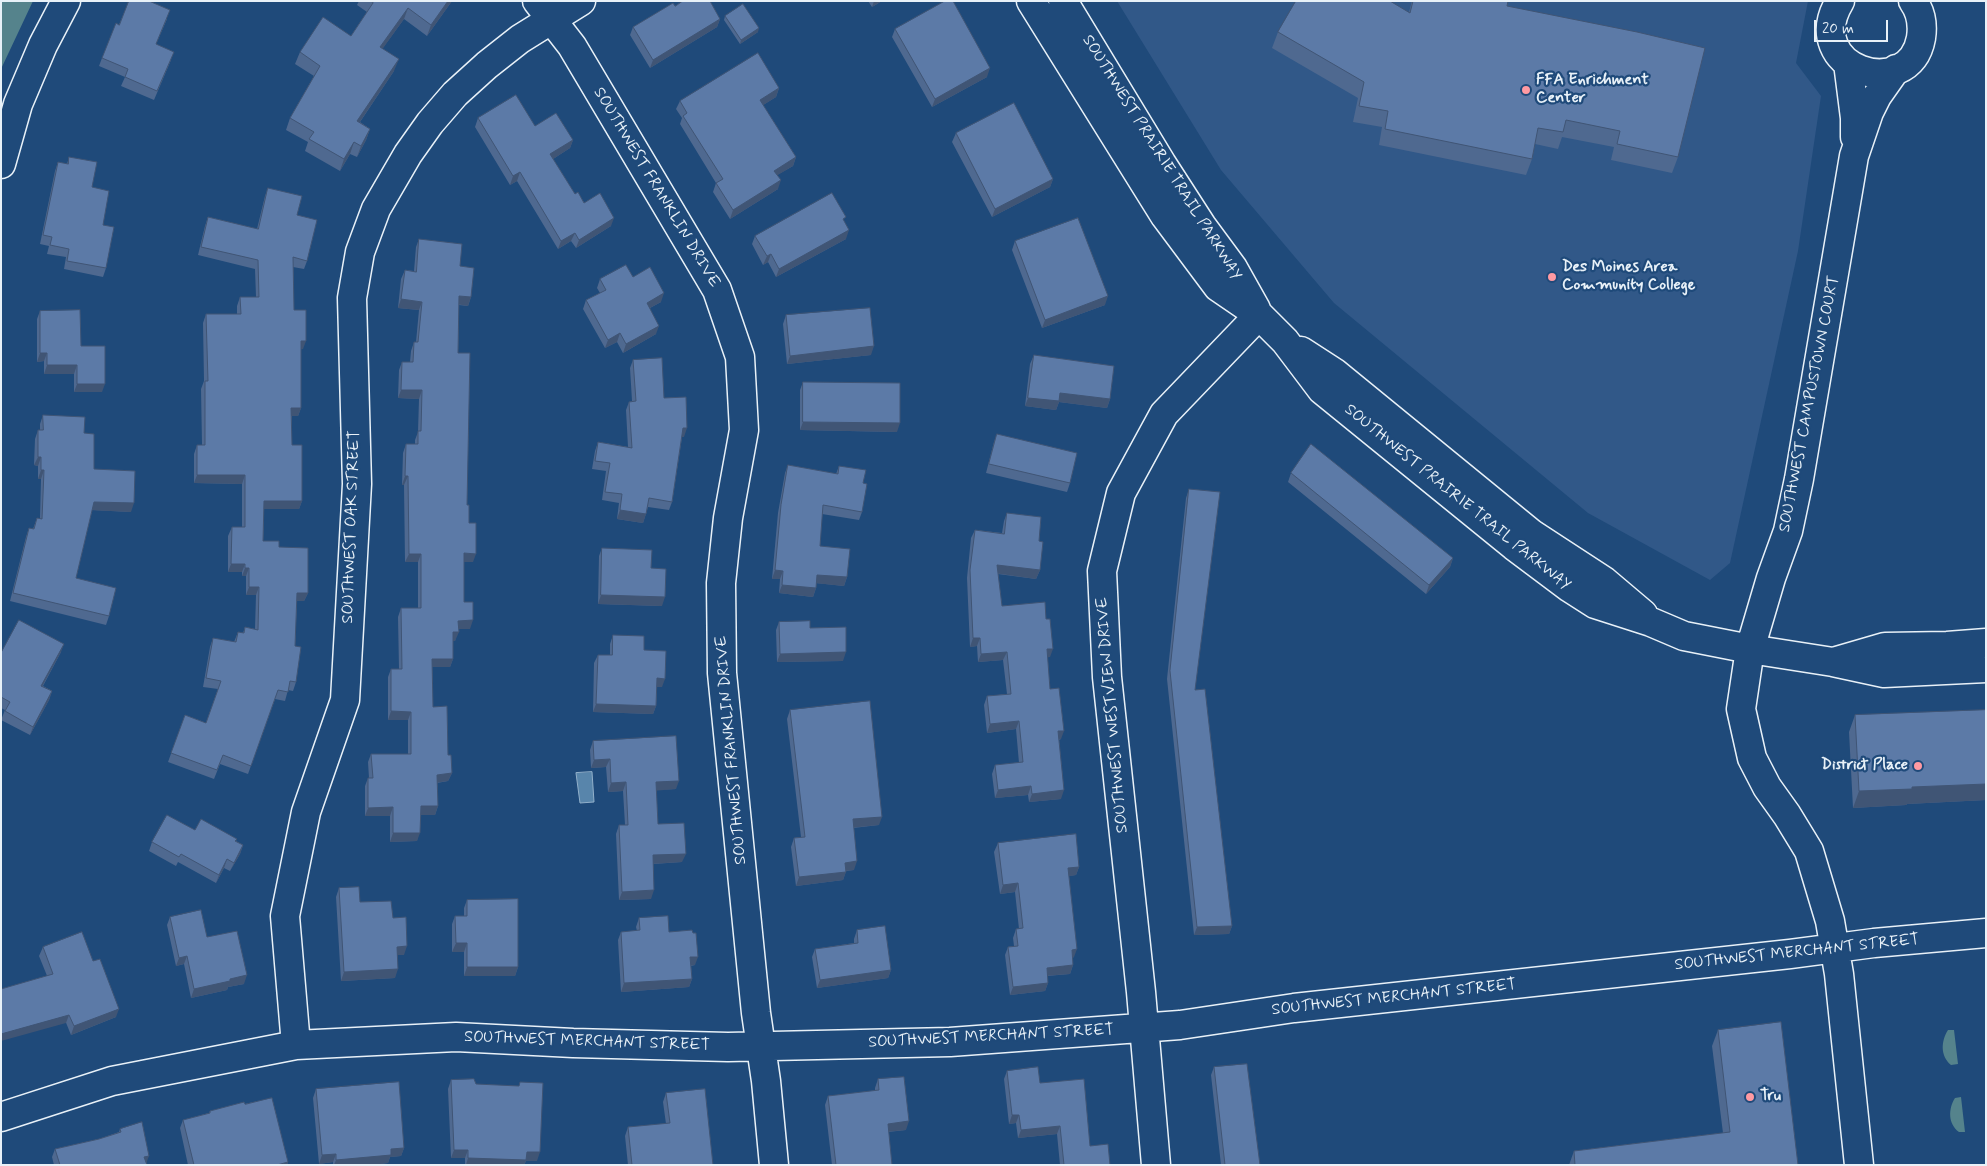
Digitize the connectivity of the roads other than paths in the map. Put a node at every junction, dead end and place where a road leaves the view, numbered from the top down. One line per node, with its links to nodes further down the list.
1 (66, 1): 11 (street)
2 (581, 1): 7 (street, SOUTHWEST OAK STREET)
3 (1031, 1): 12 (street, SOUTHWEST PRAIRIE TRAIL PARKWAY)
4 (1063, 1): 12 (street, SOUTHWEST PRAIRIE TRAIL PARKWAY)
5 (1840, 1): 8 (street, SOUTHWEST CAMPUSTOWN COURT)
6 (1913, 1): 9 (street, SOUTHWEST CAMPUSTOWN COURT)
7 (545, 10): 20 (street, SOUTHWEST OAK STREET); 21 (street, SOUTHWEST FRANKLIN DRIVE)
8 (1848, 63): 9 (street, SOUTHWEST CAMPUSTOWN COURT); 10 (street, SOUTHWEST CAMPUSTOWN COURT)
9 (1896, 69): 10 (street, SOUTHWEST CAMPUSTOWN COURT)
10 (1854, 156): 14 (street, SOUTHWEST CAMPUSTOWN COURT)
11 (1, 164)
12 (1259, 315): 14 (street, SOUTHWEST PRAIRIE TRAIL PARKWAY); 19 (street, SOUTHWEST WESTVIEW DRIVE)
13 (1986, 643): 15 (street, SOUTHWEST PRAIRIE TRAIL PARKWAY)
14 (1750, 650): 15 (street, SOUTHWEST PRAIRIE TRAIL PARKWAY); 18 (street, SOUTHWEST CAMPUSTOWN COURT)
15 (1833, 662): 16 (street, SOUTHWEST PRAIRIE TRAIL PARKWAY)
16 (1986, 668)
17 (1986, 933): 18 (street, SOUTHWEST MERCHANT STREET)
18 (1835, 948): 19 (street, SOUTHWEST MERCHANT STREET); 25 (street, SOUTHWEST CAMPUSTOWN COURT)
19 (1144, 1028): 21 (street, SOUTHWEST MERCHANT STREET); 24 (street, SOUTHWEST WESTVIEW DRIVE)
20 (296, 1045): 21 (street, SOUTHWEST MERCHANT STREET); 22 (street, SOUTHWEST MERCHANT STREET)
21 (761, 1046): 23 (street, SOUTHWEST FRANKLIN DRIVE)
22 (1, 1117)
23 (774, 1165)
24 (1156, 1165)
25 (1859, 1165)

